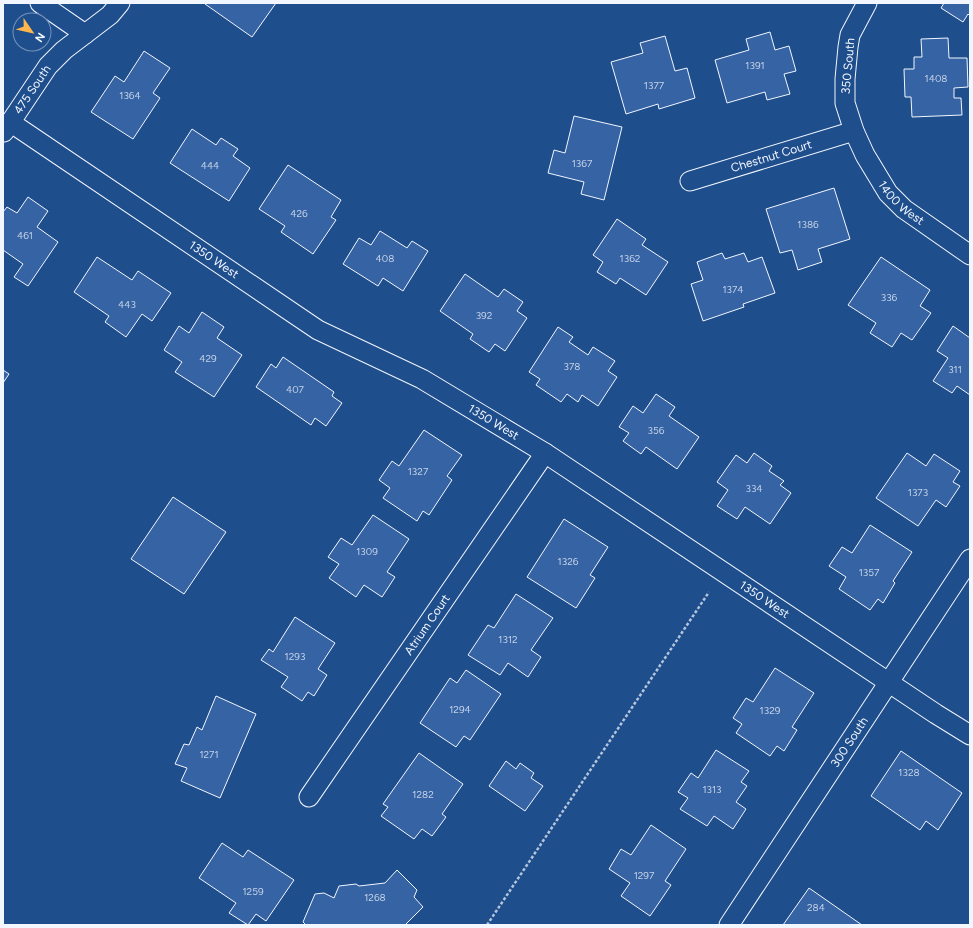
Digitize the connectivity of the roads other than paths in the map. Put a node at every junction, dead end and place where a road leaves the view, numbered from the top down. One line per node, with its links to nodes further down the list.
1 (40, 3): 4 (street)
2 (120, 3): 4 (street, 475 South)
3 (867, 3): 6 (street, 350 South)
4 (84, 34): 5 (street, 475 South)
5 (7, 128): 9 (street, 1350 West)
6 (854, 131): 7 (street, Chestnut Court); 8 (street, 1400 West)
7 (690, 181)
8 (970, 255)
9 (545, 453): 11 (street, 1350 West); 13 (street, Atrium Court)
10 (970, 560): 11 (street, 300 South)
11 (889, 683): 12 (street, 1350 West); 14 (street, 300 South)
12 (970, 735)
13 (309, 797)
14 (729, 925)

